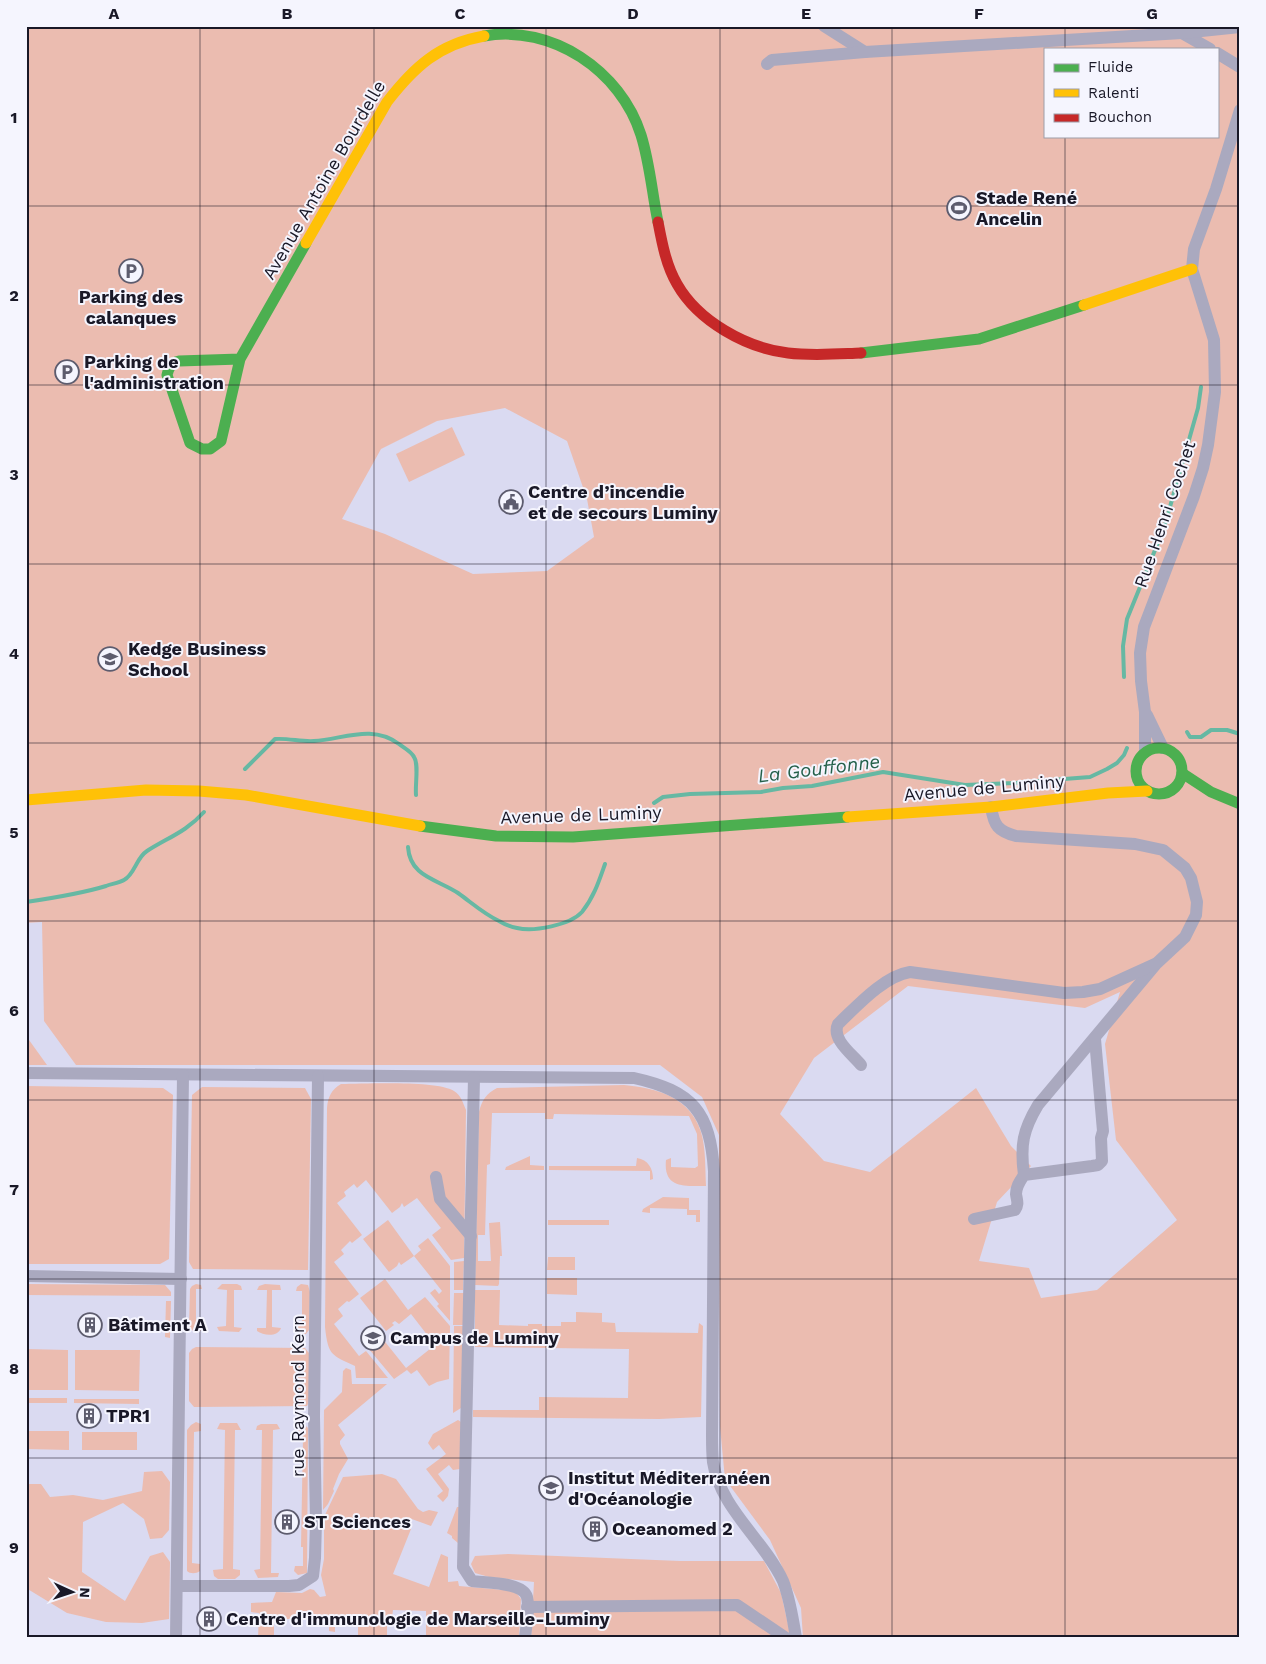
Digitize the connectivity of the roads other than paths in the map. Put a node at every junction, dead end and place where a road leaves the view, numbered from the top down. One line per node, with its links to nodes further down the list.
1 (824, 26): 5 (street)
2 (1240, 27): 3 (street)
3 (1182, 33): 4 (street); 5 (street)
4 (1208, 48)
5 (865, 52): 7 (street)
6 (1218, 54): 8 (street)
7 (766, 64)
8 (1240, 67)
9 (1240, 110): 10 (street)
10 (1192, 269): 11 (street, Avenue Antoine Bourdelle); 12 (street, Rue Henri Cochet)
11 (240, 359): 11 (street, Avenue Antoine Bourdelle)
12 (1145, 712): 13 (street, Rue Henri Cochet); 14 (street, Rue Henri Cochet)
13 (1163, 748): 14 (street); 15 (street)
14 (1145, 752): 16 (street)
15 (1182, 773): 17 (street); 20 (street)
16 (1129, 778): 18 (street, Avenue de Luminy); 19 (street)
17 (1174, 788): 19 (street); 20 (street)
18 (1108, 791): 19 (street, Avenue de Luminy); 23 (street, Avenue de Luminy)
19 (1147, 791)
20 (1211, 792): 22 (street)
21 (26, 800): 23 (street, Avenue de Luminy)
22 (1240, 804)
23 (991, 807): 24 (street)
24 (1157, 963): 25 (street); 26 (street)
25 (1095, 1038): 31 (street); 31 (street)
26 (861, 1065)
27 (26, 1073): 28 (street)
28 (184, 1076): 29 (street); 36 (street)
29 (318, 1076): 30 (street); 37 (street, rue Raymond Kern)
30 (474, 1078): 34 (street); 42 (street)
31 (1024, 1174): 33 (street)
32 (436, 1178): 34 (street)
33 (974, 1219)
34 (471, 1236): 38 (street)
35 (26, 1276): 36 (street)
36 (181, 1279): 37 (street)
37 (177, 1586): 39 (street)
38 (527, 1607): 40 (street); 41 (street)
39 (176, 1638)
40 (525, 1638)
41 (786, 1638)
42 (796, 1638)

